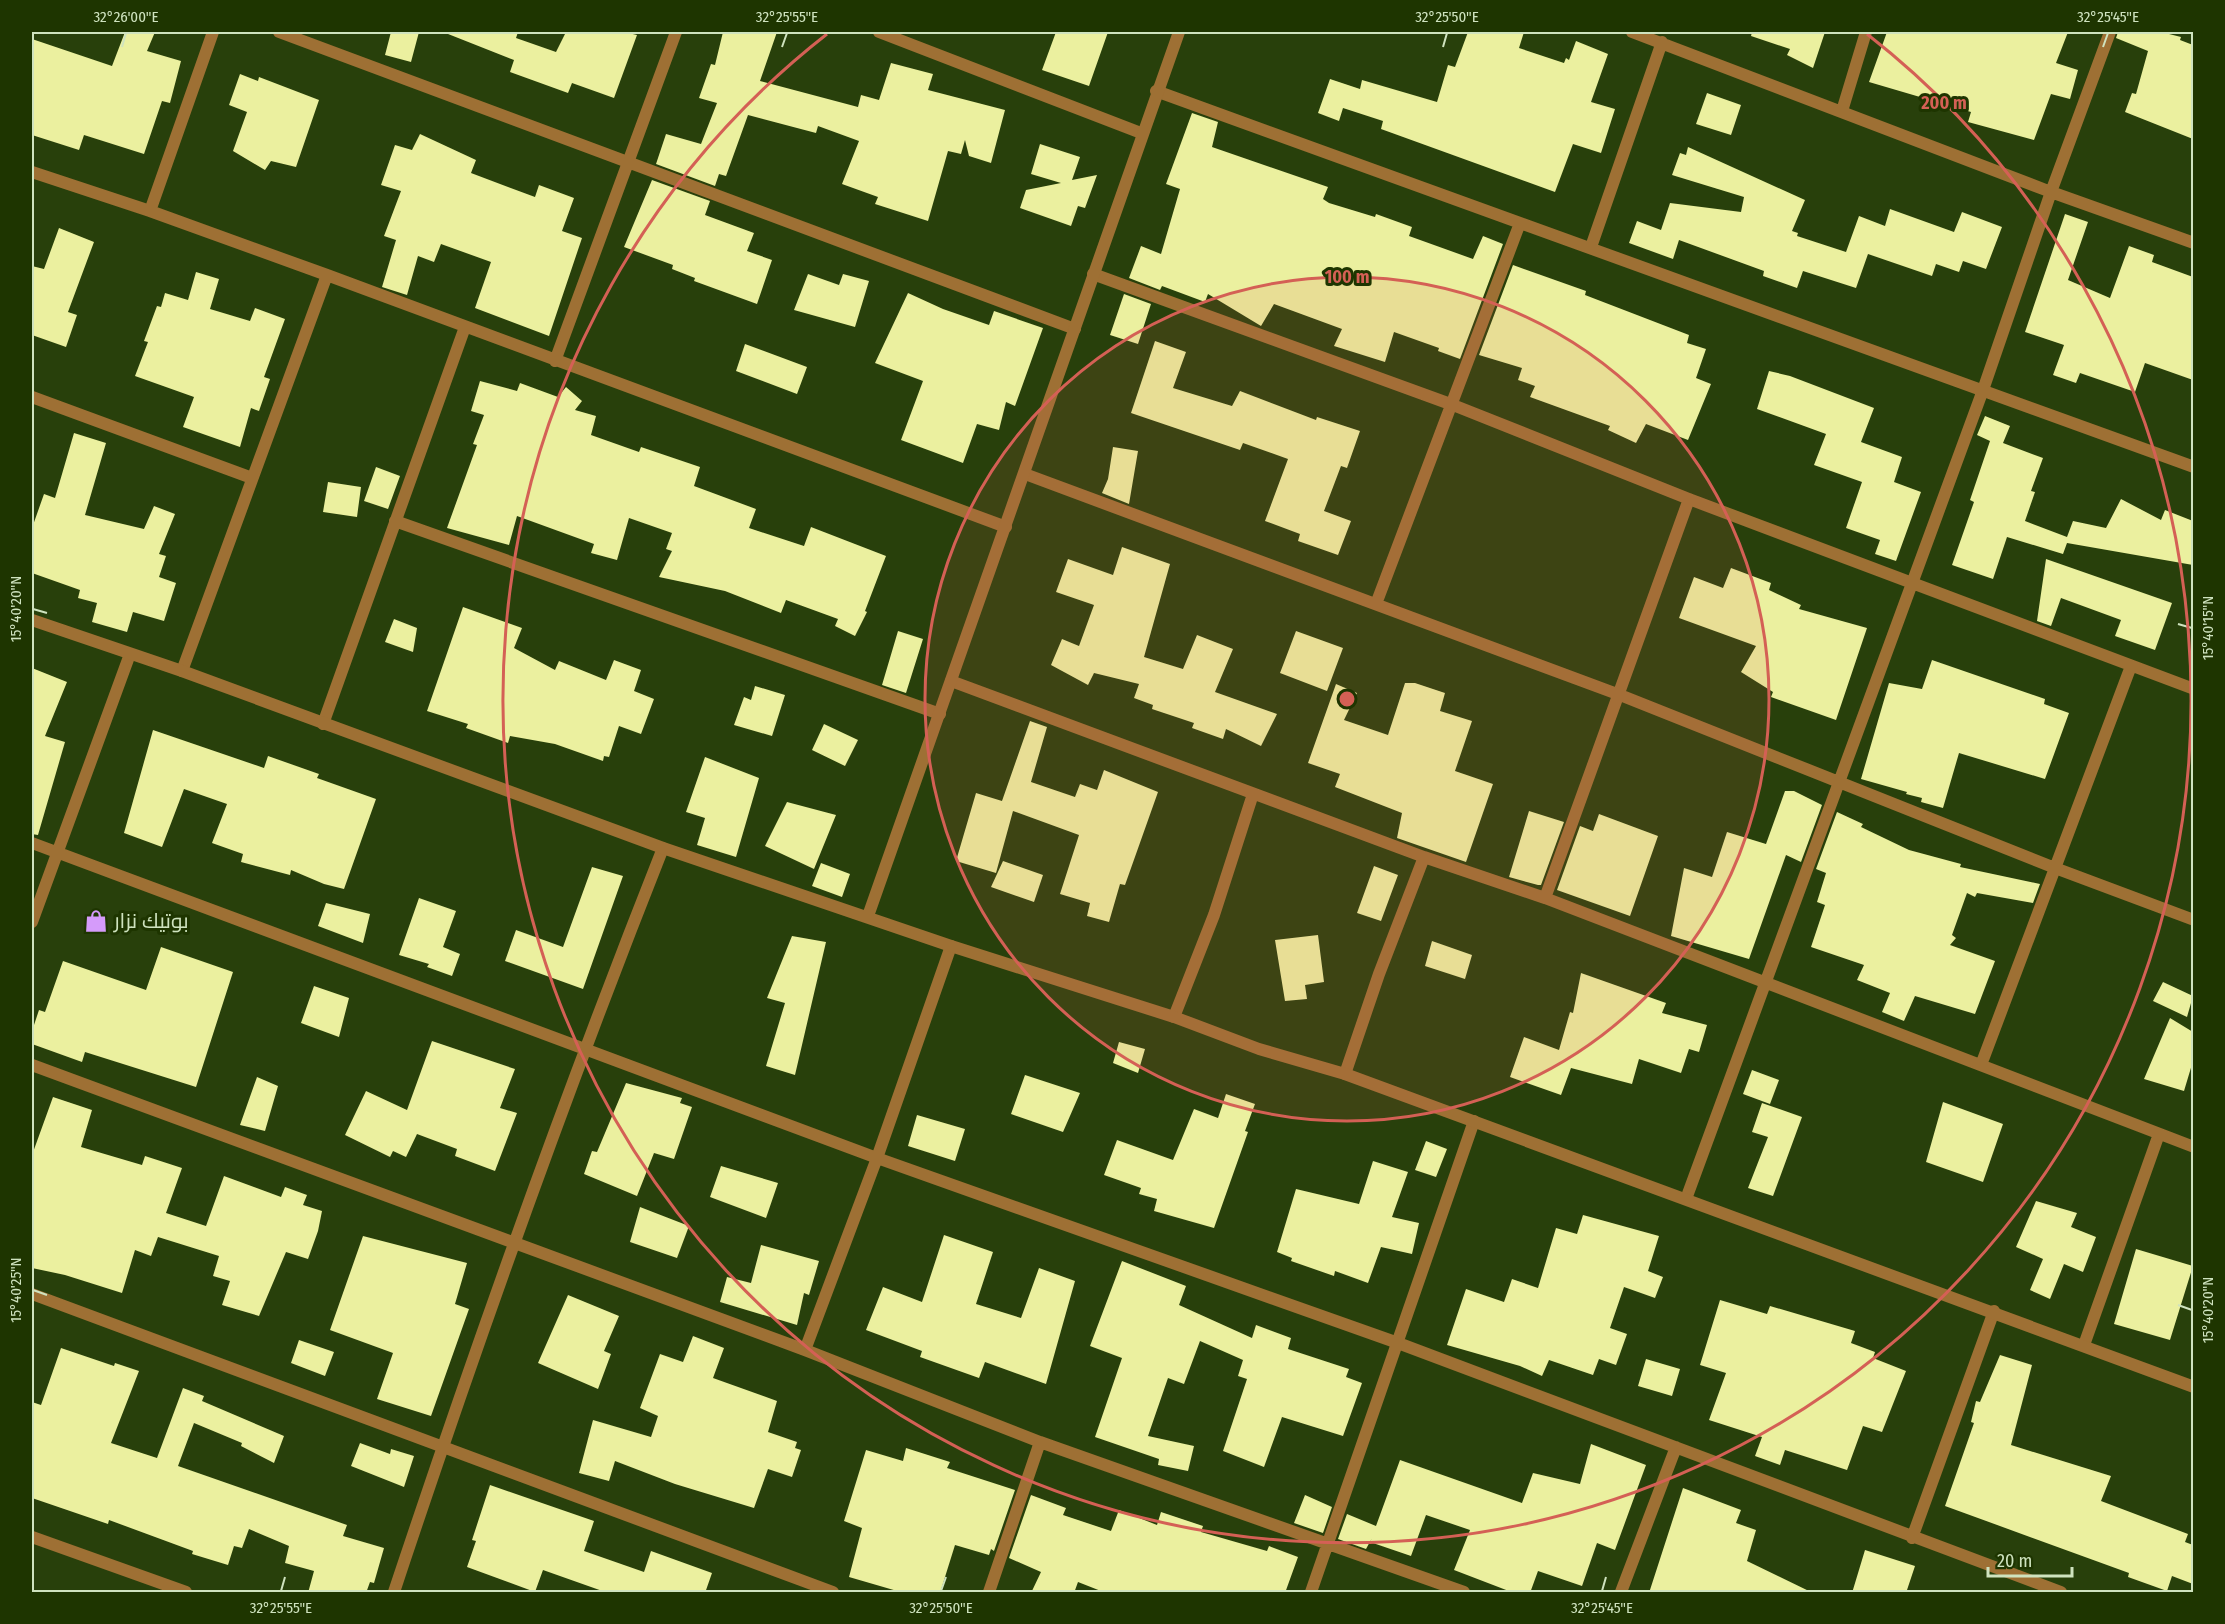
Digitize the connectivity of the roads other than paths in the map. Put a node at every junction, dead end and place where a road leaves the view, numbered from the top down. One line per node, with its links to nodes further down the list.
1 (213, 32): 16 (street)
2 (279, 32): 13 (street)
3 (676, 32): 13 (street)
4 (879, 32): 12 (street)
5 (1179, 32): 10 (street)
6 (1632, 32): 9 (street)
7 (1866, 32): 11 (street)
8 (2110, 32): 15 (street)
9 (1662, 42): 11 (street); 19 (street)
10 (1156, 91): 12 (street); 17 (street)
11 (1842, 111): 15 (street)
12 (1141, 133): 20 (street)
13 (626, 162): 23 (street); 24 (street)
14 (32, 172): 16 (street)
15 (2051, 192): 18 (street); 25 (street)
16 (150, 211): 21 (street)
17 (1520, 223): 19 (street); 27 (street)
18 (2193, 243)
19 (1591, 247): 25 (street)
20 (1093, 274): 23 (street); 27 (street)
21 (327, 275): 22 (street); 30 (street)
22 (465, 327): 24 (street); 32 (street)
23 (1075, 329): 29 (street)
24 (555, 361): 33 (street)
25 (1983, 390): 28 (street); 34 (street)
26 (32, 397): 30 (street)
27 (1453, 405): 31 (street); 35 (street)
28 (2193, 466)
29 (1025, 474): 33 (street); 35 (street)
30 (252, 478): 39 (street)
31 (1689, 499): 34 (street); 42 (street)
32 (394, 521): 43 (street); 44 (street)
33 (1006, 527): 40 (street)
34 (1912, 581): 38 (street); 45 (street)
35 (1376, 604): 42 (street)
36 (32, 620): 37 (street)
37 (130, 654): 39 (street); 49 (street)
38 (2131, 666): 41 (street); 51 (street)
39 (182, 671): 44 (street)
40 (951, 681): 43 (street); 46 (street)
41 (2193, 689)
42 (1620, 695): 45 (street); 52 (street)
43 (940, 714): 53 (street)
44 (323, 724): 48 (street)
45 (1839, 783): 51 (street); 57 (street)
46 (1253, 794): 50 (street); 58 (street)
47 (32, 843): 49 (street)
48 (663, 848): 53 (street); 59 (street)
49 (58, 852): 55 (street); 59 (street)
50 (1424, 857): 52 (street); 62 (street)
51 (2055, 868): 54 (street); 61 (street)
52 (1545, 898): 57 (street)
53 (868, 916): 56 (street)
54 (2193, 920)
55 (32, 922)
56 (951, 946): 58 (street); 66 (street)
57 (1767, 983): 61 (street); 67 (street)
58 (1174, 1017): 62 (street)
59 (585, 1047): 66 (street); 68 (street)
60 (32, 1065): 68 (street)
61 (1981, 1065): 64 (street)
62 (1345, 1074): 63 (street)
63 (1474, 1120): 67 (street); 71 (street)
64 (2159, 1134): 65 (street); 72 (street)
65 (2193, 1147)
66 (877, 1158): 71 (street); 73 (street)
67 (1686, 1199): 70 (street)
68 (516, 1244): 73 (street); 76 (street)
69 (32, 1294): 76 (street)
70 (1994, 1311): 72 (street); 79 (street)
71 (1398, 1342): 77 (street); 80 (street)
72 (2084, 1345): 74 (street)
73 (805, 1350): 75 (street)
74 (2193, 1387)
75 (1040, 1442): 80 (street); 84 (street)
76 (443, 1447): 82 (street); 83 (street)
77 (1676, 1447): 79 (street); 87 (street)
78 (32, 1537): 81 (street)
79 (1912, 1538): 88 (street)
80 (1329, 1543): 85 (street); 86 (street)
81 (179, 1591)
82 (394, 1593)
83 (832, 1593)
84 (988, 1593)
85 (1311, 1593)
86 (1464, 1593)
87 (1621, 1593)
88 (2061, 1593)

